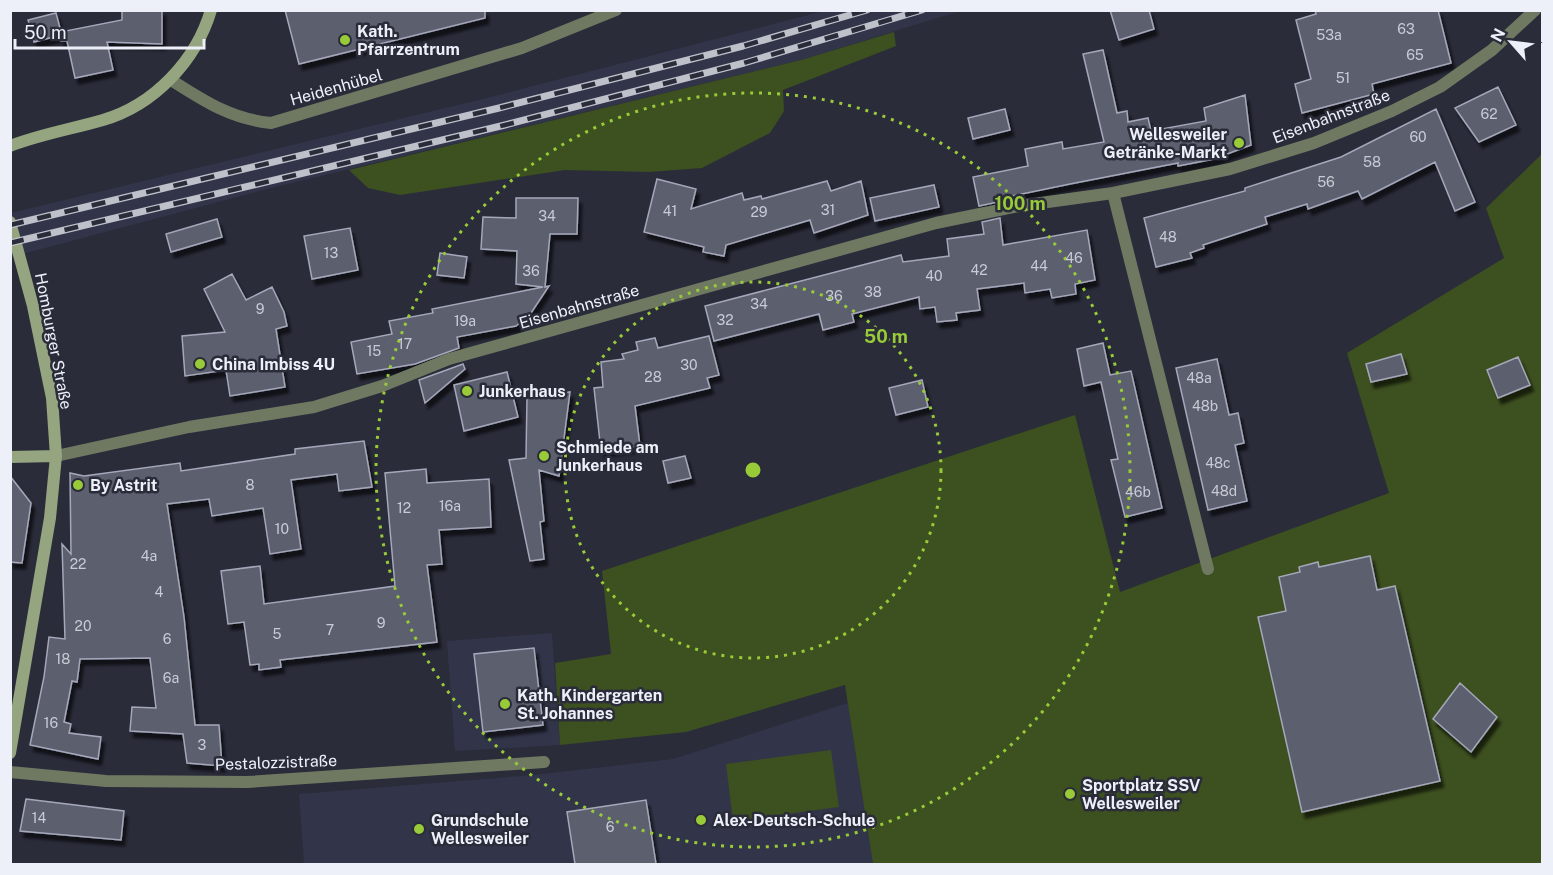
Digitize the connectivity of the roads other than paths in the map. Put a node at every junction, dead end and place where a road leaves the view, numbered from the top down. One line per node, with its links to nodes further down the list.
1 (211, 10): 5 (main road)
2 (616, 10): 4 (street, Heidenhübel)
3 (1535, 10): 7 (street, Eisenbahnstraße)
4 (588, 15): 5 (street, Heidenhübel)
5 (171, 80): 6 (main road)
6 (10, 146)
7 (1113, 193): 9 (street, Eisenbahnstraße); 11 (street)
8 (10, 222): 9 (main road, Homburger Straße)
9 (56, 456): 10 (main road); 12 (main road, Homburger Straße)
10 (10, 457)
11 (1208, 569)
12 (10, 753)
13 (544, 762): 14 (street, Pestalozzistraße)
14 (10, 772)

